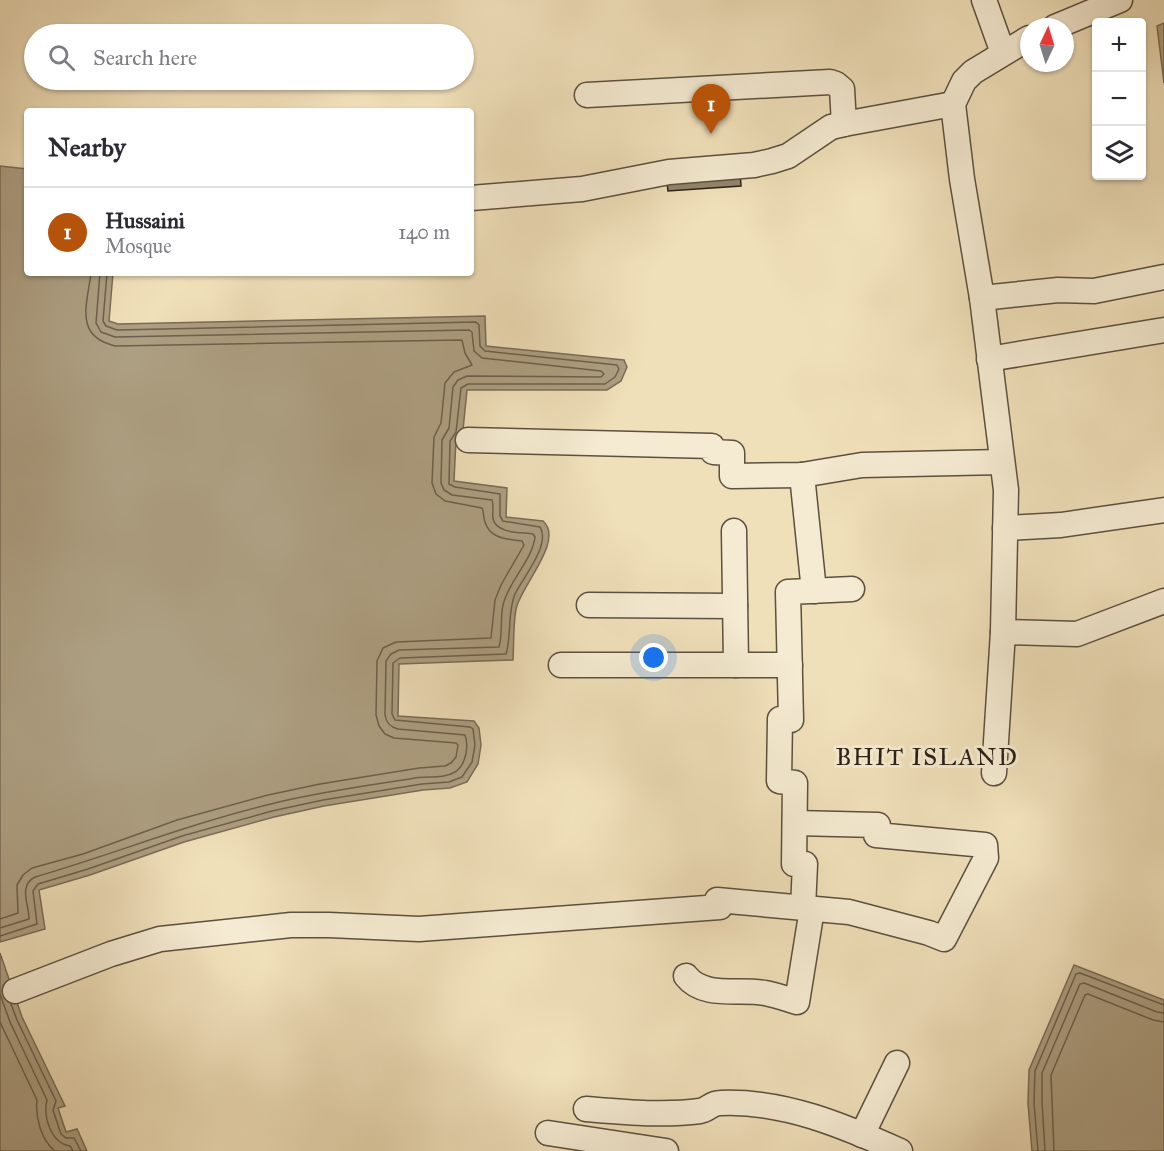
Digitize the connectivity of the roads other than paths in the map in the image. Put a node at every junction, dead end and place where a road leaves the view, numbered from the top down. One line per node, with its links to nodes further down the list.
1 (984, 0): 5 (street)
2 (1120, 0): 3 (street)
3 (1074, 19)
4 (1020, 43): 5 (street)
5 (1003, 53): 7 (street)
6 (587, 95): 8 (street)
7 (953, 104): 8 (street); 11 (street)
8 (844, 123): 9 (street)
9 (474, 198)
10 (1164, 277): 11 (street)
11 (982, 298): 13 (street)
12 (1164, 330): 13 (street)
13 (989, 359): 15 (street)
14 (468, 440): 16 (street)
15 (1002, 462): 16 (street); 18 (street)
16 (802, 475): 21 (street)
17 (1164, 510): 18 (street)
18 (1005, 528): 25 (street)
19 (734, 531): 24 (street)
20 (852, 589): 21 (street)
21 (814, 591): 28 (street)
22 (1164, 601): 25 (street)
23 (589, 605): 24 (street)
24 (735, 606): 27 (street)
25 (1003, 632): 29 (street)
26 (561, 665): 27 (street)
27 (736, 665): 28 (street)
28 (790, 665): 30 (street)
29 (994, 773)
30 (795, 823): 31 (street); 31 (street)
31 (808, 909): 32 (street); 33 (street)
32 (686, 976)
33 (15, 991)
34 (897, 1063): 38 (street)
35 (586, 1109): 36 (street)
36 (652, 1112): 38 (street); 39 (street)
37 (548, 1133): 39 (street)
38 (862, 1135): 40 (street)
39 (644, 1149)
40 (900, 1151)

